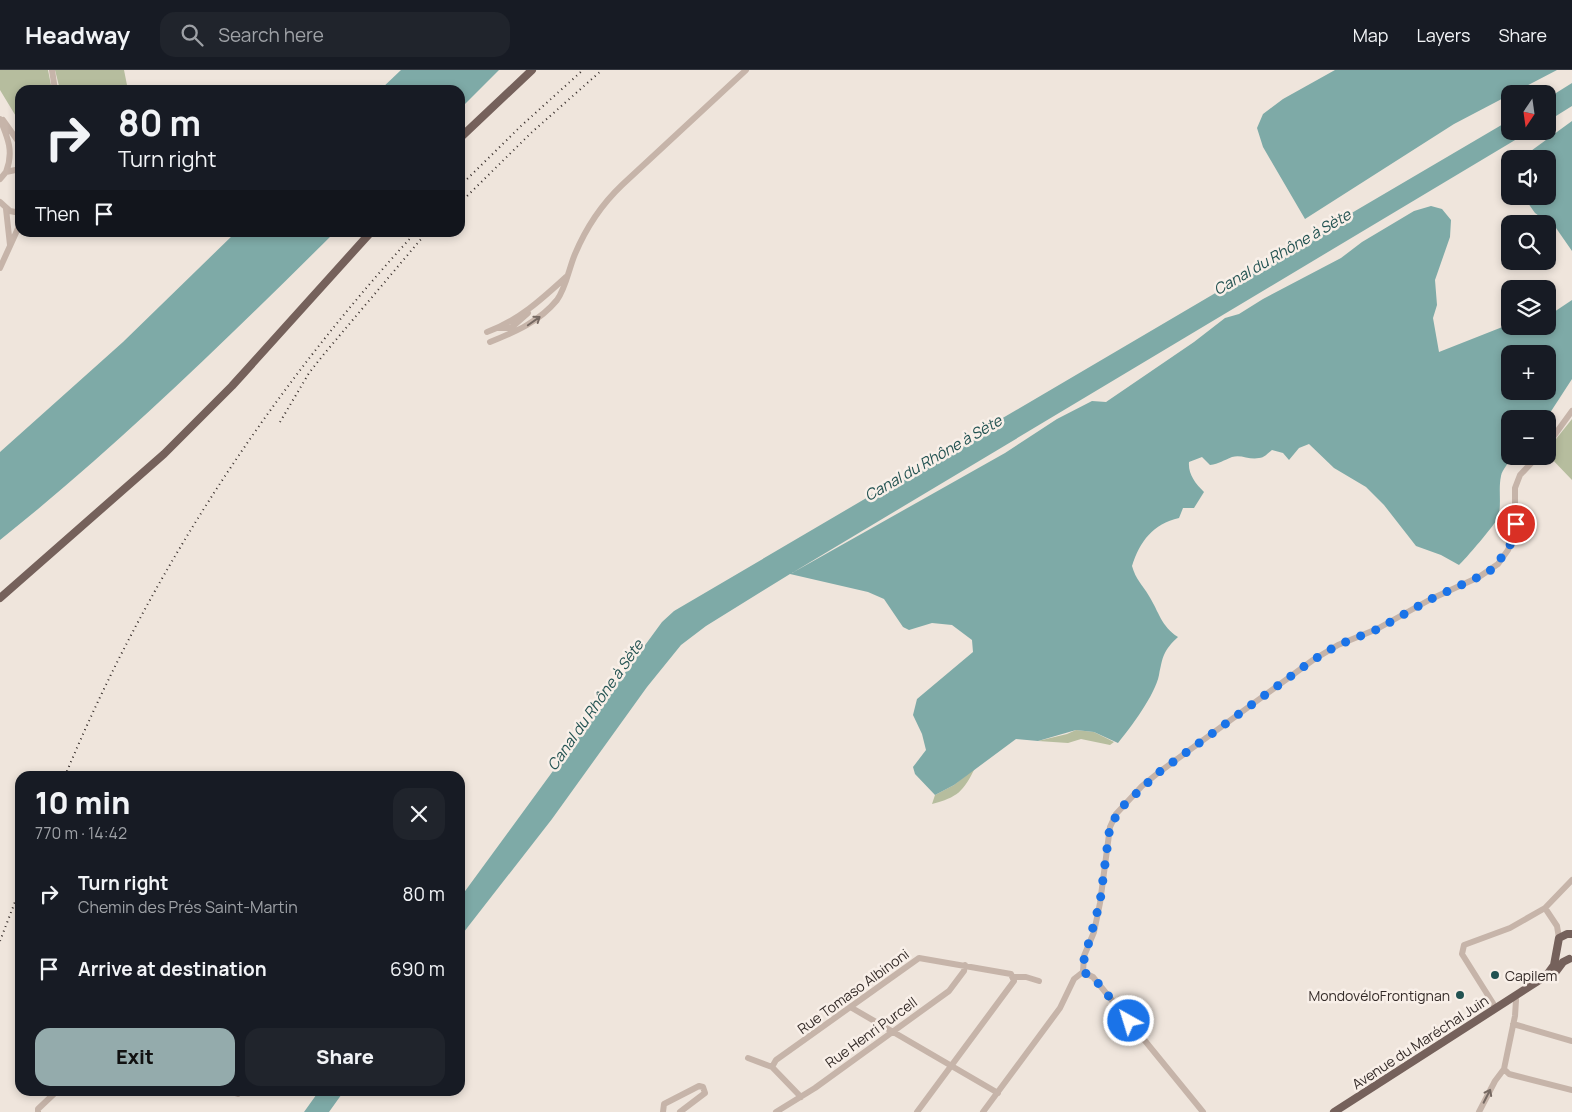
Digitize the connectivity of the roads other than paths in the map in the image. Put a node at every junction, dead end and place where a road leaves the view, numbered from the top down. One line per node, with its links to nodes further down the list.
1 (52, 70): 4 (street)
2 (532, 70): 6 (main road)
3 (746, 70): 18 (street)
4 (54, 85)
5 (0, 117): 7 (street); 9 (street)
6 (465, 133)
7 (15, 137)
8 (15, 170): 9 (street)
9 (6, 172): 10 (street)
10 (0, 179)
11 (0, 202): 12 (street)
12 (6, 209): 13 (street); 16 (street)
13 (15, 212)
14 (15, 234): 16 (street)
15 (366, 237): 27 (main road)
16 (10, 245): 17 (street)
17 (0, 268)
18 (566, 276): 19 (street); 21 (street, one-way to 18)
19 (534, 306): 20 (street); 21 (street)
20 (499, 328): 21 (street); 22 (street)
21 (512, 331): 23 (street)
22 (487, 332)
23 (490, 342)
24 (1572, 411): 25 (street)
25 (1556, 433)
26 (1529, 465): 34 (street)
27 (0, 598)
28 (1572, 880): 29 (street)
29 (1545, 908): 30 (street); 39 (street)
30 (1566, 935): 31 (main road, Avenue du Maréchal Juin)
31 (1557, 950): 32 (main road); 39 (main road, Avenue du Maréchal Juin)
32 (1570, 958): 37 (main road, Avenue du Maréchal Juin)
33 (965, 965): 35 (street, Rue Tomaso Albinoni); 38 (street, Rue Tomaso Albinoni); 41 (street, Rue Henri Purcell)
34 (1083, 972): 48 (street); 57 (street)
35 (1014, 977): 36 (street, Rue Tomaso Albinoni); 45 (street)
36 (1039, 981)
37 (1516, 1000): 40 (street); 59 (main road, Avenue du Maréchal Juin)
38 (852, 1008): 41 (street); 44 (street, Rue Tomaso Albinoni)
39 (1496, 1008): 58 (main road, Avenue du Maréchal Juin)
40 (1513, 1024): 42 (street); 46 (street)
41 (891, 1033): 45 (street); 50 (street, Rue Henri Purcell)
42 (1572, 1042)
43 (748, 1058): 44 (street)
44 (772, 1067): 50 (street)
45 (952, 1067): 48 (street); 55 (street)
46 (1504, 1069): 47 (street); 60 (street, one-way to 46)
47 (1572, 1090)
48 (998, 1093): 56 (street)
49 (51, 1096): 52 (street)
50 (801, 1097): 51 (street, Rue Henri Purcell)
51 (780, 1111)
52 (38, 1112)
53 (663, 1112): 54 (street)
54 (680, 1112)
55 (917, 1112)
56 (983, 1112)
57 (1204, 1112)
58 (1334, 1112)
59 (1340, 1112)
60 (1478, 1112)

